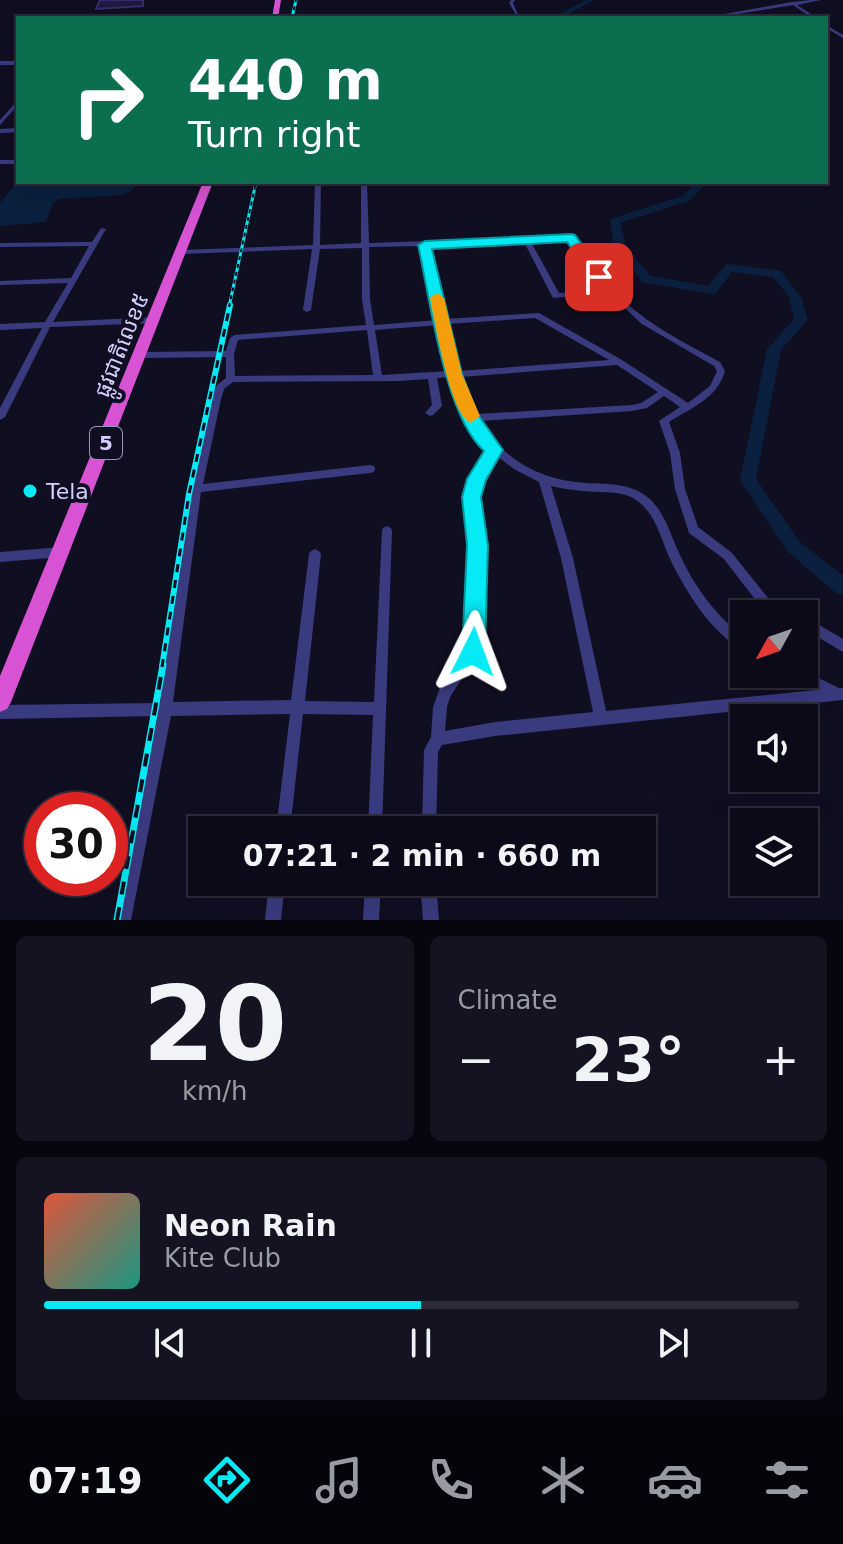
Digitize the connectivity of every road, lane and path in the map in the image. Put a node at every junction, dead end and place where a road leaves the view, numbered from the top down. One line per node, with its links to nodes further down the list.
1 (786, 0): 3 (street)
2 (819, 0): 3 (street)
3 (794, 4): 4 (street); 5 (street)
4 (717, 16)
5 (812, 16)
6 (16, 104): 7 (street)
7 (9, 113): 8 (street); 9 (street)
8 (16, 113)
9 (0, 123)
10 (207, 184): 20 (highway, ផ្លូវជាតិលេខ៥ / 5)
11 (318, 184): 19 (street)
12 (364, 184): 18 (street)
13 (103, 229): 15 (street)
14 (527, 241): 17 (street); 23 (street); 23 (street)
15 (95, 244): 16 (street); 21 (street)
16 (0, 245)
17 (425, 245): 18 (street); 26 (street)
18 (367, 247): 19 (street); 29 (street)
19 (316, 249): 20 (street); 24 (street)
20 (181, 252): 25 (highway, ផ្លូវជាតិលេខ៥ / 5)
21 (74, 280): 22 (street); 27 (street)
22 (0, 283)
23 (609, 291): 38 (street)
24 (307, 310)
25 (156, 320): 27 (street); 31 (highway, ផ្លូវជាតិលេខ៥ / 5)
26 (442, 322): 29 (street); 32 (street); 33 (street)
27 (48, 324): 28 (street); 40 (street)
28 (0, 327)
29 (369, 328): 30 (street); 35 (street)
30 (230, 354): 31 (street); 36 (street)
31 (141, 355): 47 (highway, ផ្លូវជាតិលេខ៥ / 5)
32 (619, 362): 33 (street); 37 (street)
33 (454, 374): 34 (street); 41 (street)
34 (432, 376): 35 (street); 39 (street)
35 (378, 378): 36 (street)
36 (231, 379): 45 (street)
37 (664, 392): 38 (street); 41 (street)
38 (687, 407): 50 (street)
39 (430, 413)
40 (0, 417)
41 (473, 418): 42 (street)
42 (494, 450): 44 (street); 62 (street)
43 (370, 469): 45 (street)
44 (544, 480): 51 (street); 61 (street)
45 (196, 489): 58 (street)
46 (387, 531): 59 (street)
47 (62, 552): 49 (street); 56 (highway, ផ្លូវជាតិលេខ៥ / 5)
48 (315, 554): 57 (street)
49 (0, 557)
50 (763, 600)
51 (730, 630)
52 (818, 631): 53 (street)
53 (843, 646)
54 (818, 684): 55 (street)
55 (841, 694): 61 (street)
56 (0, 702)
57 (297, 707): 58 (street); 59 (street); 63 (street)
58 (166, 709): 60 (street); 69 (street)
59 (380, 709): 64 (street)
60 (0, 712)
61 (601, 718): 62 (street)
62 (438, 739): 65 (street)
63 (285, 816)
64 (376, 816)
65 (429, 816)
66 (276, 896): 70 (street)
67 (372, 896): 71 (street)
68 (429, 896): 72 (street)
69 (123, 920)
70 (273, 920)
71 (371, 920)
72 (431, 920)

